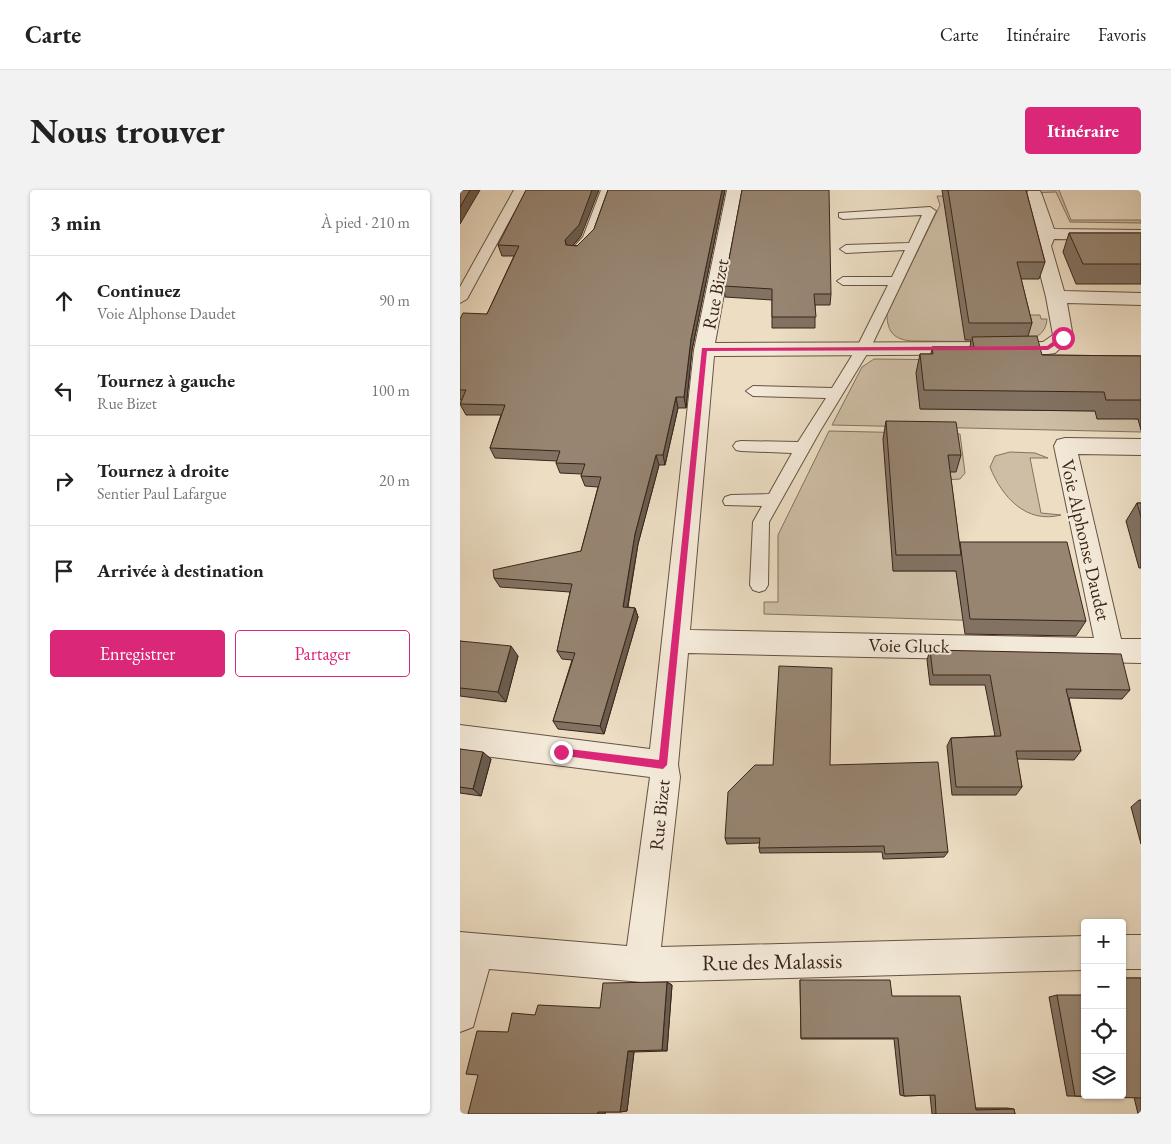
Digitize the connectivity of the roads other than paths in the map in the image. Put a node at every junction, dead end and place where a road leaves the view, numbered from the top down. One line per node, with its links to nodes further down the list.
1 (520, 190): 14 (lane)
2 (607, 190): 10 (lane)
3 (735, 190): 17 (street, Rue Bizet)
4 (1034, 195): 6 (street)
5 (843, 215): 8 (lane)
6 (1047, 234): 7 (street); 13 (street)
7 (1141, 235)
8 (914, 246): 9 (lane); 11 (lane)
9 (846, 249)
10 (575, 252)
11 (896, 280): 12 (lane); 16 (lane)
12 (843, 281)
13 (1056, 297): 15 (street); 16 (street)
14 (460, 298)
15 (1141, 298)
16 (863, 349): 17 (street); 19 (lane)
17 (704, 350): 26 (street, Rue Bizet)
18 (753, 391): 19 (lane)
19 (836, 393): 22 (lane)
20 (740, 446): 22 (lane)
21 (1141, 447): 27 (street, Voie Alphonse Daudet)
22 (802, 448): 23 (lane)
23 (774, 500): 24 (lane); 25 (lane)
24 (731, 501)
25 (759, 585)
26 (676, 641): 27 (street, Voie Gluck); 30 (street, Rue Bizet)
27 (1110, 649): 28 (street, Voie Gluck)
28 (1141, 650)
29 (460, 739): 30 (street)
30 (663, 765): 35 (street, Rue Bizet)
31 (468, 950): 35 (street, Rue des Malassis); 36 (street)
32 (1126, 952): 33 (street)
33 (1141, 952)
34 (1081, 953): 35 (street, Rue des Malassis)
35 (642, 964)
36 (460, 1014)

